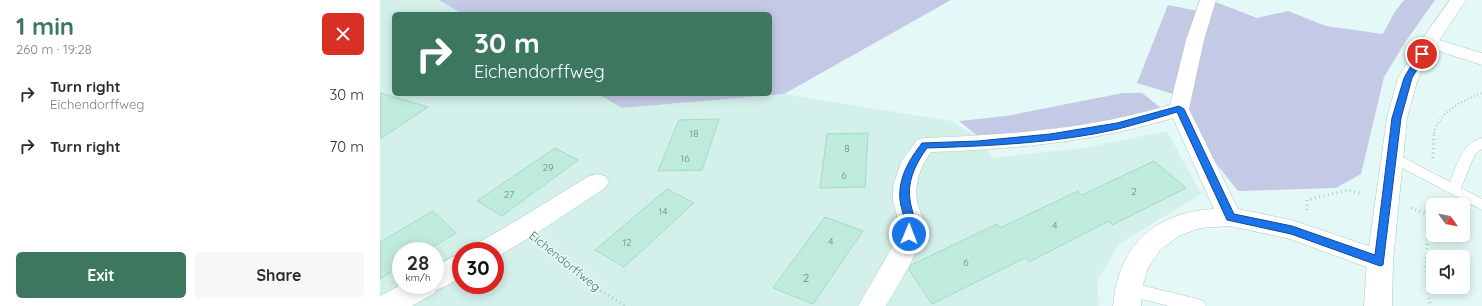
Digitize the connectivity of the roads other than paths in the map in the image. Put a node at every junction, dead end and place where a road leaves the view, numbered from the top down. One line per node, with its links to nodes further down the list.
1 (1208, 0): 5 (street)
2 (1458, 0): 3 (street)
3 (1428, 42): 4 (street); 7 (street)
4 (1482, 59)
5 (1179, 109): 11 (street); 17 (street)
6 (1482, 142): 9 (lane)
7 (1392, 157): 9 (lane); 13 (street)
8 (597, 182): 12 (street)
9 (1454, 189): 10 (lane)
10 (1482, 205)
11 (1230, 217): 13 (street); 15 (street)
12 (501, 242)
13 (1380, 262): 19 (street)
14 (409, 294): 16 (street)
15 (1127, 298): 18 (lane)
16 (388, 306)
17 (872, 306)
18 (1198, 306)
19 (1378, 306)

